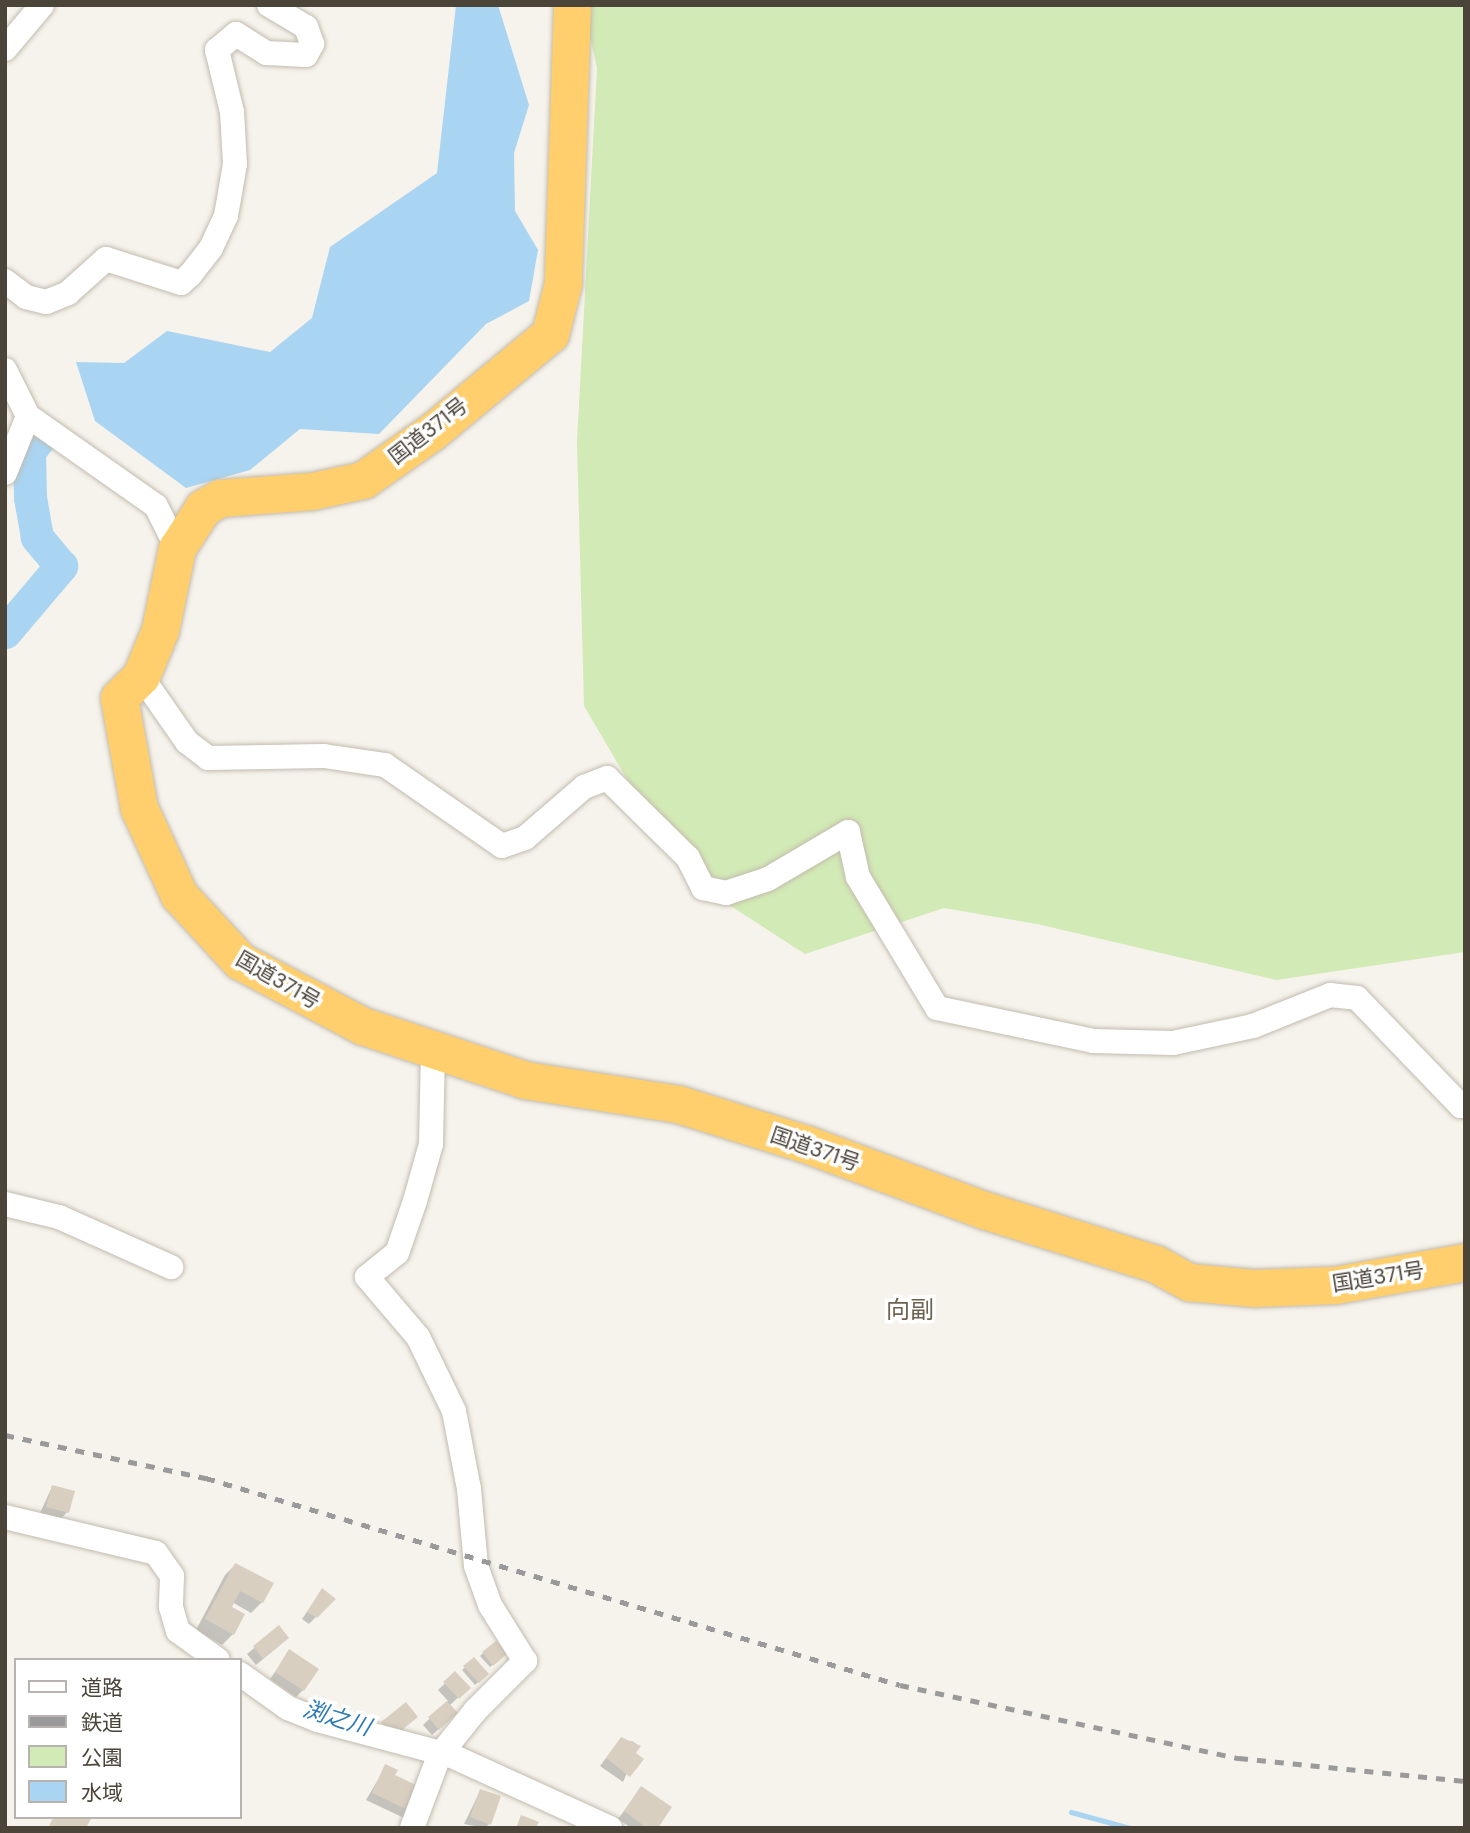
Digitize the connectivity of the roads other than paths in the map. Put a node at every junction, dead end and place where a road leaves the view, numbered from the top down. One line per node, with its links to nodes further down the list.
1 (41, 5): 4 (street)
2 (270, 5): 5 (street)
3 (572, 5): 9 (highway, 国道371号)
4 (5, 49)
5 (5, 281)
6 (5, 370): 7 (street)
7 (28, 416): 8 (street); 9 (street)
8 (5, 473)
9 (177, 548): 10 (highway, 国道371号)
10 (141, 676): 11 (highway, 国道371号); 12 (street)
11 (433, 1052): 14 (highway, 国道371号); 19 (street)
12 (1465, 1104)
13 (5, 1204): 15 (street)
14 (1465, 1262)
15 (171, 1266)
16 (5, 1517): 17 (street)
17 (215, 1658)
18 (242, 1675): 19 (street)
19 (439, 1756): 20 (street); 21 (street)
20 (412, 1828)
21 (610, 1828)

